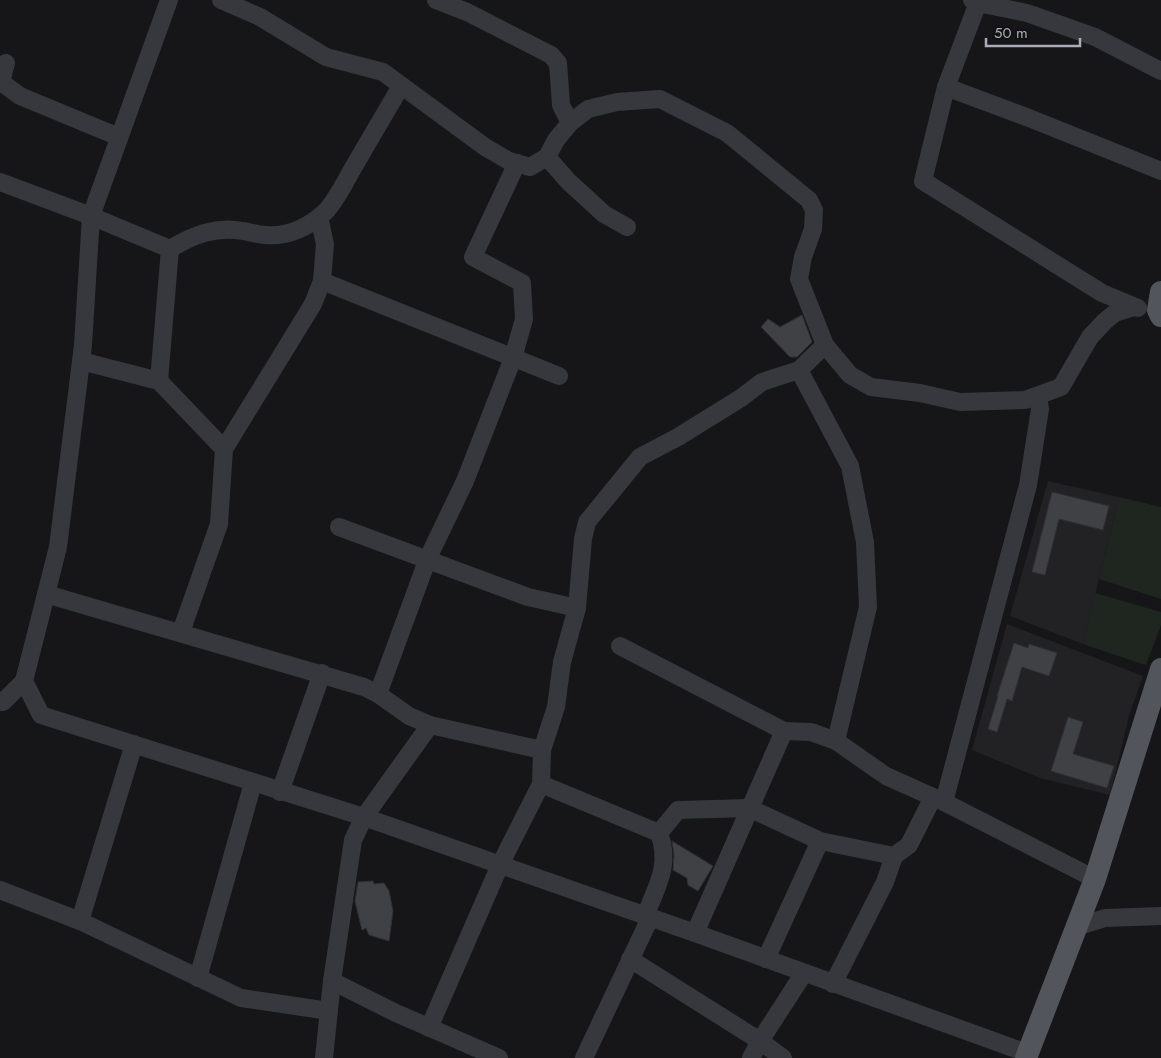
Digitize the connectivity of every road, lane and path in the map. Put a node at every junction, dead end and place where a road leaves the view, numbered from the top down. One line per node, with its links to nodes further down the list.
1 (169, 0): 10 (street)
2 (221, 0): 7 (street)
3 (443, 1): 9 (street)
4 (976, 1): 6 (street); 8 (street)
5 (6, 63): 10 (street)
6 (1161, 71)
7 (402, 86): 12 (street); 16 (street)
8 (946, 87): 13 (street); 21 (street)
9 (570, 123): 11 (street); 22 (street)
10 (119, 137): 15 (street)
11 (547, 157): 12 (street); 17 (street)
12 (517, 163): 23 (street)
13 (1161, 171)
14 (0, 182): 15 (street)
15 (91, 216): 18 (street); 24 (street)
16 (319, 217): 18 (street); 19 (street)
17 (627, 226)
18 (170, 249): 27 (street)
19 (322, 281): 23 (street); 29 (street)
20 (1160, 306): 21 (street)
21 (1134, 307): 28 (street)
22 (825, 346): 25 (street); 28 (street)
23 (513, 358): 26 (street); 31 (street)
24 (81, 361): 27 (street); 32 (street)
25 (799, 370): 33 (street); 43 (street)
26 (559, 376)
27 (159, 381): 29 (street)
28 (1038, 396): 49 (street)
29 (224, 449): 34 (street)
30 (339, 527): 31 (street)
31 (428, 558): 33 (street); 39 (street)
32 (46, 594): 34 (street); 38 (street)
33 (577, 608): 45 (street)
34 (181, 632): 37 (street)
35 (620, 646): 42 (street)
36 (1161, 669): 56 (main road)
37 (322, 673): 39 (street); 48 (street)
38 (24, 681): 40 (street); 44 (street)
39 (378, 694): 41 (street)
40 (0, 702)
41 (430, 725): 45 (street); 51 (street)
42 (784, 731): 43 (street); 50 (street)
43 (836, 741): 49 (street)
44 (134, 744): 46 (street); 60 (street)
45 (542, 750): 47 (street)
46 (253, 783): 48 (street); 66 (street)
47 (541, 784): 52 (street); 55 (street)
48 (280, 792): 51 (street)
49 (939, 799): 54 (street); 56 (street)
50 (749, 808): 52 (street); 53 (street); 62 (street)
51 (364, 817): 55 (street); 67 (street)
52 (659, 833): 59 (street)
53 (820, 841): 54 (street); 64 (street)
54 (894, 856): 68 (street)
55 (500, 865): 59 (street); 70 (street)
56 (1094, 879): 61 (main road)
57 (0, 890): 60 (street)
58 (1161, 916): 61 (street)
59 (648, 917): 62 (street); 63 (street)
60 (80, 921): 66 (street)
61 (1076, 927): 72 (main road)
62 (695, 933): 64 (street)
63 (630, 959): 71 (street); 75 (street)
64 (766, 959): 65 (street)
65 (804, 973): 68 (street); 71 (street)
66 (198, 978): 69 (street)
67 (332, 981): 69 (street); 70 (street)
68 (833, 984): 72 (street)
69 (329, 1012): 73 (street)
70 (429, 1028): 74 (street)
71 (760, 1041): 76 (street); 77 (street)
72 (1027, 1056)
73 (324, 1058)
74 (499, 1058)
75 (584, 1058)
76 (751, 1058)
77 (783, 1058)

